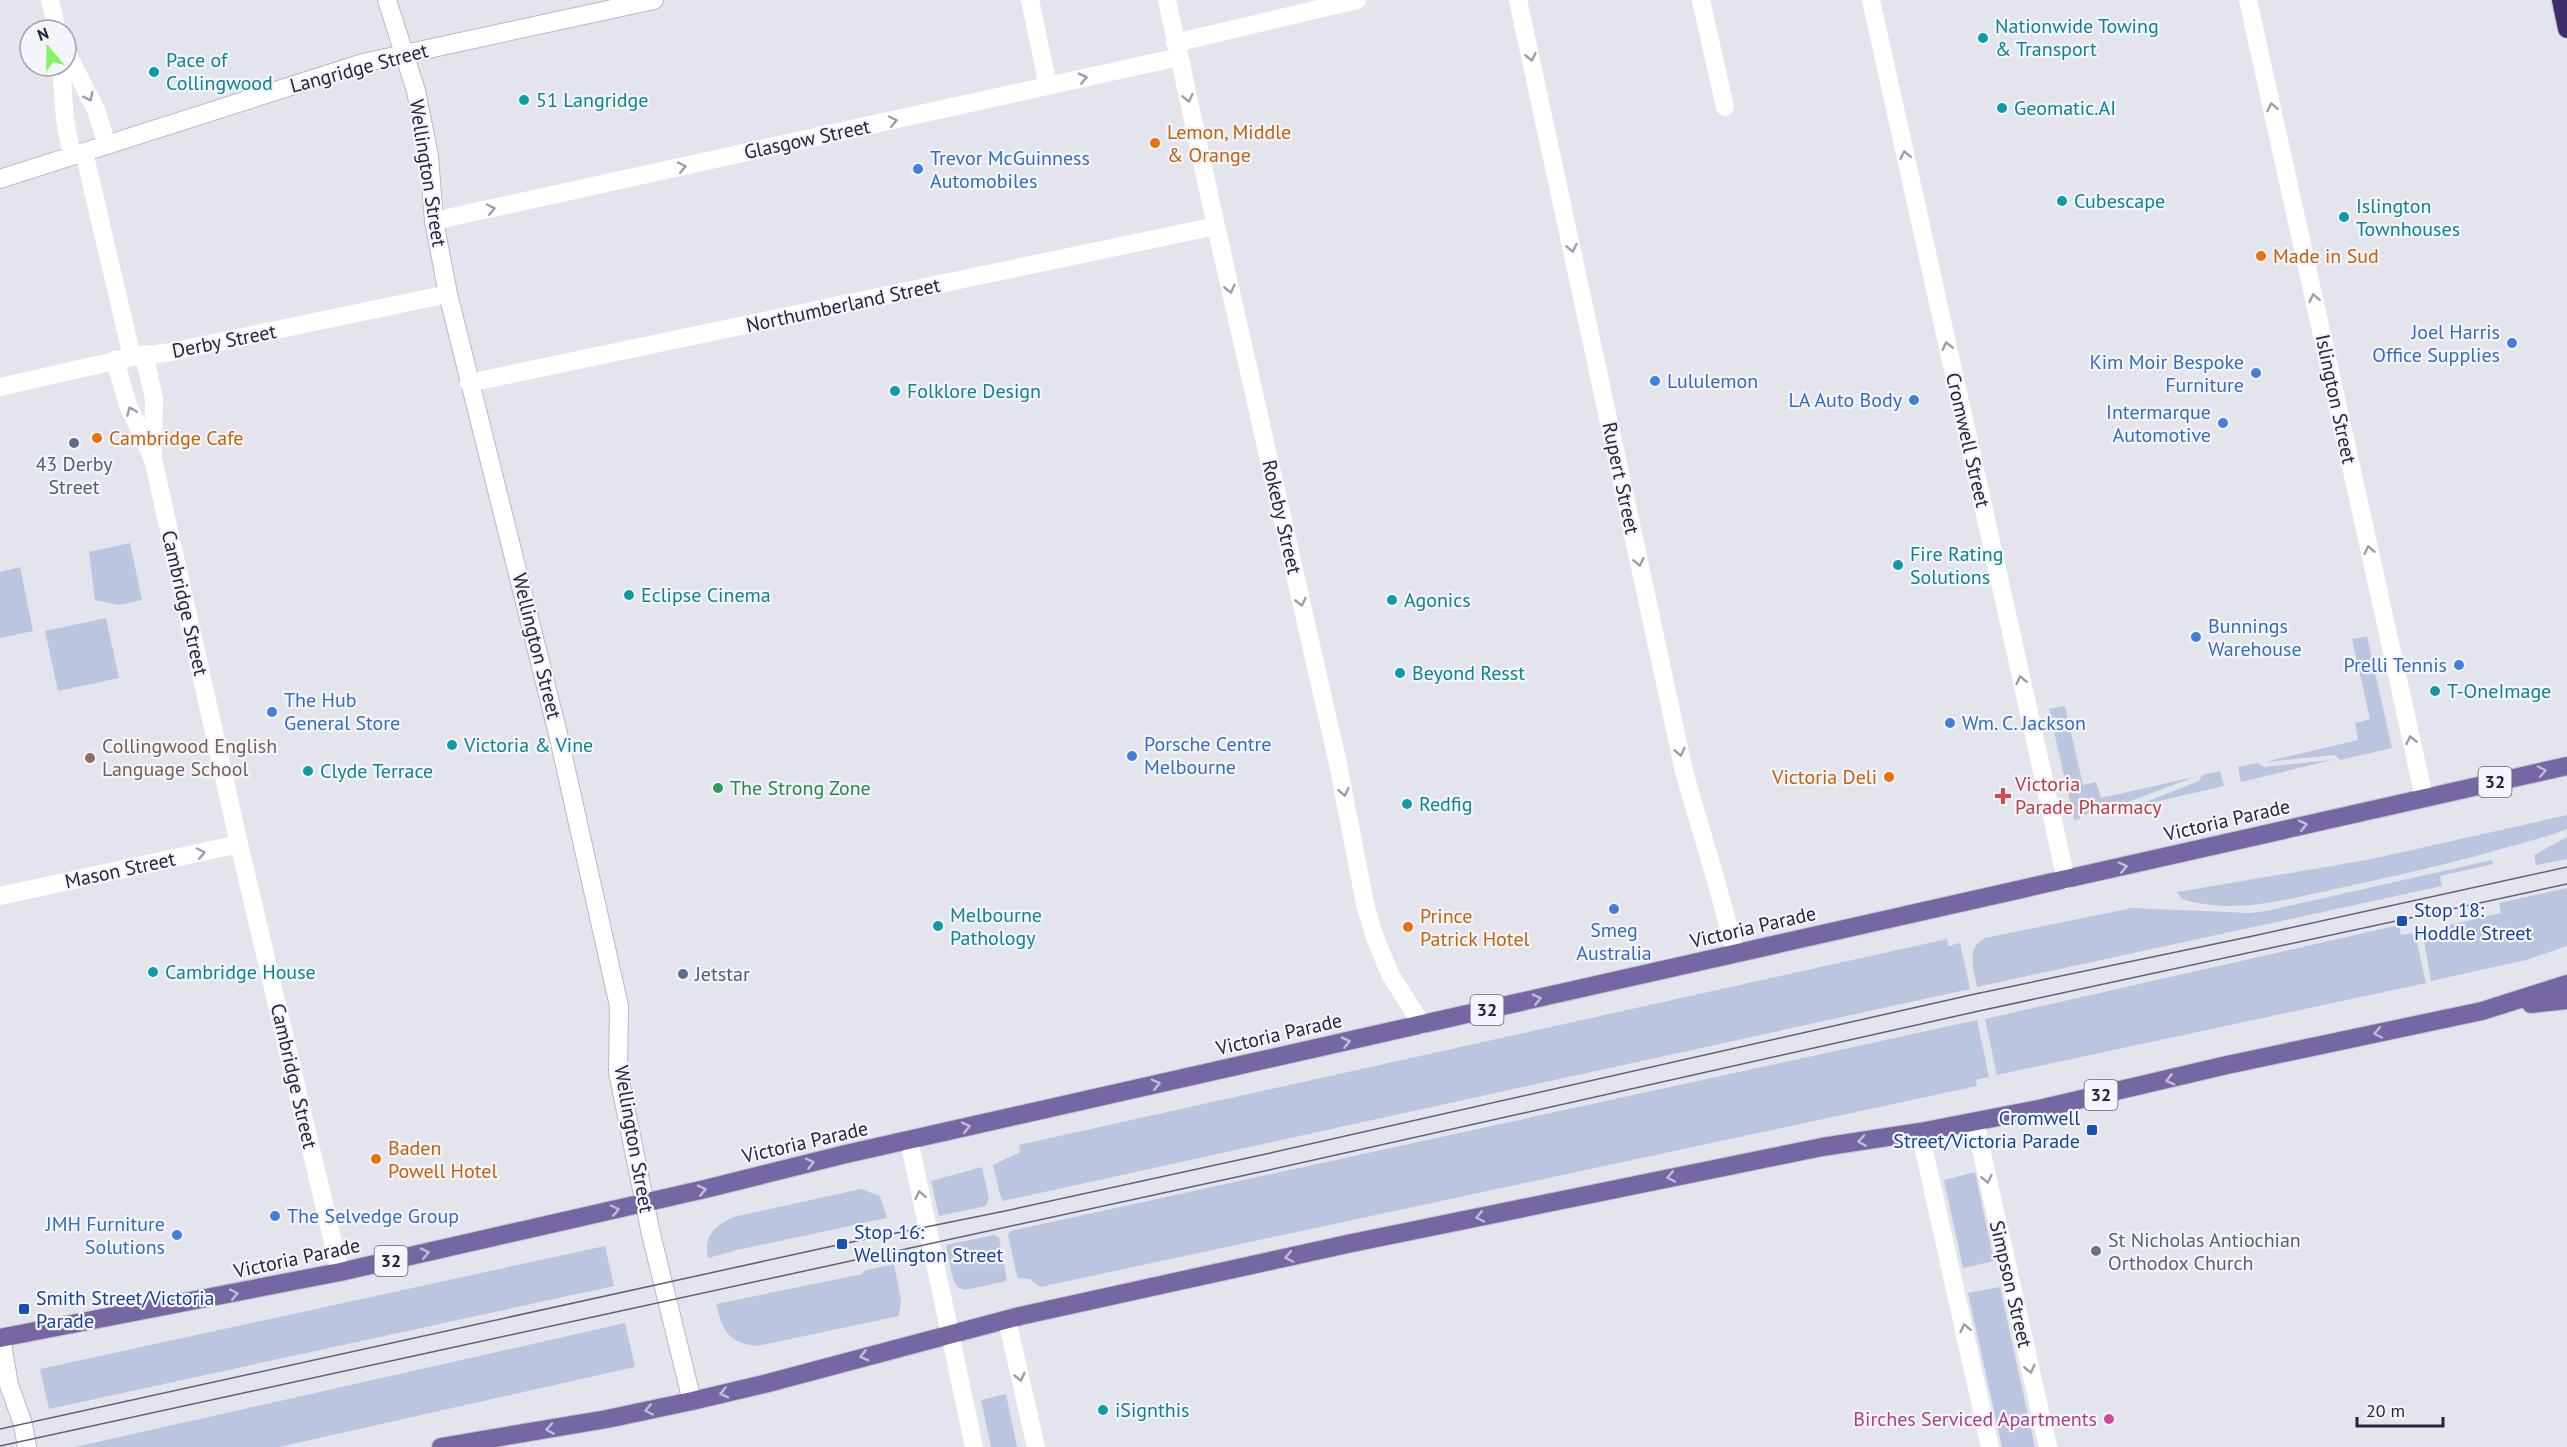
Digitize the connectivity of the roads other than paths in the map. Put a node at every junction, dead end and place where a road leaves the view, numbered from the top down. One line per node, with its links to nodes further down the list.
1 (50, 0): 12 (street)
2 (387, 0): 15 (street, Wellington Street)
3 (654, 0): 15 (street, Langridge Street)
4 (1030, 0): 18 (street)
5 (1167, 0): 14 (street, Rokeby Street)
6 (1357, 0): 14 (street, Glasgow Street)
7 (1518, 0): 35 (street, Rupert Street, one-way to 35)
8 (1701, 0): 19 (street)
9 (1871, 0): 33 (street, Cromwell Street, one-way to 9)
10 (2248, 0): 31 (street, Islington Street, one-way to 10)
11 (2561, 0): 13 (highway)
12 (54, 18)
13 (2567, 29)
14 (1177, 50): 18 (street, Glasgow Street, one-way to 14); 24 (street, Rokeby Street, one-way to 24)
15 (404, 54): 20 (street, Langridge Street); 23 (street, Wellington Street)
16 (78, 75): 20 (street, one-way to 20)
17 (62, 78): 21 (street, Cambridge Street)
18 (1048, 86): 23 (street, Glasgow Street, one-way to 18)
19 (1725, 107)
20 (107, 145): 21 (street, Langridge Street)
21 (78, 154): 22 (street, Langridge Street); 26 (street, Cambridge Street)
22 (0, 179)
23 (434, 221): 25 (street, Wellington Street)
24 (1216, 226): 27 (street, Northumberland Street); 39 (street, Rokeby Street, one-way to 39)
25 (448, 294): 26 (street, Derby Street); 27 (street, Wellington Street)
26 (130, 357): 28 (street, Derby Street); 29 (street, Cambridge Street, one-way to 26); 29 (street, Cambridge Street)
27 (469, 383): 43 (street, Wellington Street)
28 (0, 387)
29 (153, 459): 32 (street, Cambridge Street)
30 (2567, 766): 31 (main road, Victoria Parade / 32, one-way to 30)
31 (2424, 797): 33 (main road, Victoria Parade / 32, one-way to 31)
32 (239, 844): 34 (street, Mason Street, one-way to 32); 44 (street, Cambridge Street)
33 (2066, 880): 35 (main road, Victoria Parade / 32)
34 (0, 896)
35 (1735, 954): 39 (main road, Victoria Parade / 32, one-way to 35)
36 (2567, 984): 38 (main road, 32)
37 (2567, 1000): 38 (main road)
38 (2482, 1011): 40 (main road, 32, one-way to 40)
39 (1422, 1025): 42 (main road, Victoria Parade / 32, one-way to 39)
40 (1975, 1122): 41 (main road, 32); 54 (street, Simpson Street, one-way to 54)
41 (1920, 1132): 45 (main road, 32, one-way to 45); 53 (street, one-way to 41)
42 (909, 1140): 43 (main road, Victoria Parade / 32, one-way to 42); 46 (street, one-way to 42)
43 (645, 1203): 44 (main road, Victoria Parade / 32, one-way to 43); 48 (street, Wellington Street)
44 (340, 1272): 47 (main road, Victoria Parade / 32, one-way to 44)
45 (1007, 1320): 46 (main road, 32); 52 (street, one-way to 52)
46 (951, 1334): 48 (main road, 32, one-way to 48); 51 (street)
47 (1, 1338): 49 (street)
48 (692, 1401): 50 (main road, 32, one-way to 50)
49 (27, 1447)
50 (441, 1447)
51 (974, 1447)
52 (1036, 1447)
53 (1990, 1447)
54 (2048, 1447)

